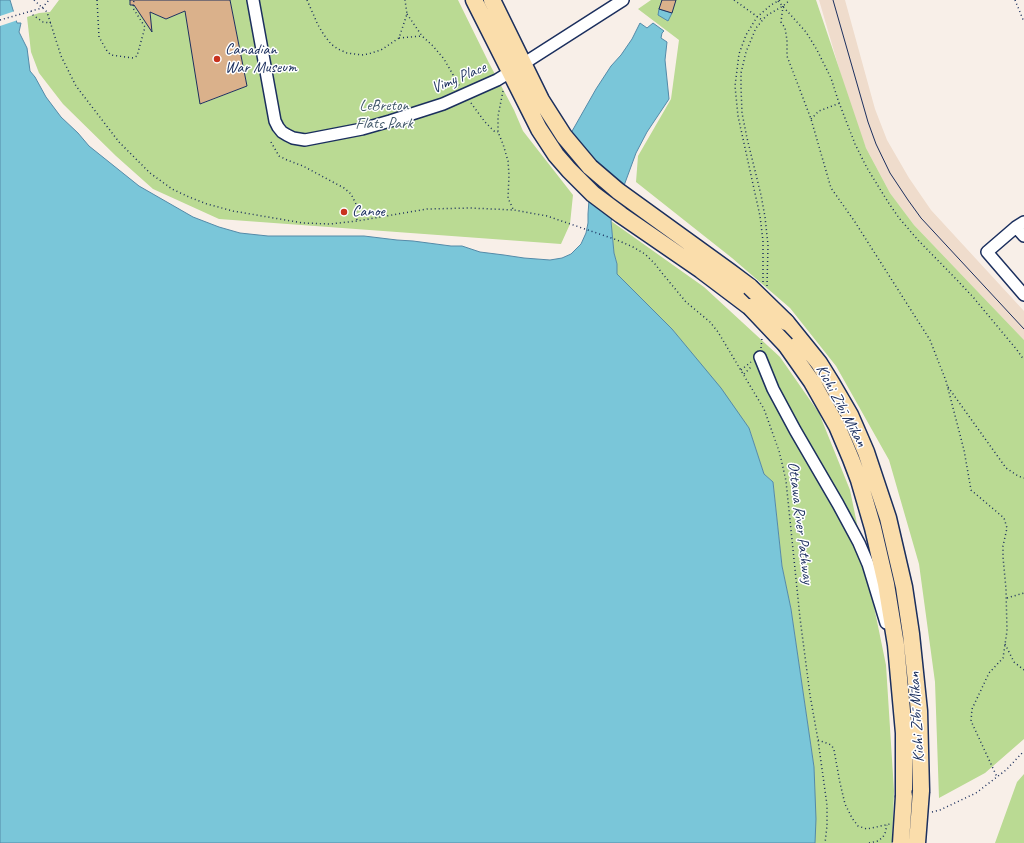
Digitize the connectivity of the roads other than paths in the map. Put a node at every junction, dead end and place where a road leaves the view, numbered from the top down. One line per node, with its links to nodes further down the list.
1 (253, 0): 5 (street, Vimy Place)
2 (474, 0): 5 (highway)
3 (492, 0): 5 (highway)
4 (623, 0): 5 (street, Vimy Place)
5 (516, 68): 10 (highway, Kichi Zībī Mīkan, bridge); 12 (highway, Kichi Zībī Mīkan, bridge)
6 (1020, 225): 7 (street); 8 (street)
7 (1024, 236)
8 (1024, 295)
9 (757, 356): 10 (street)
10 (898, 664): 11 (highway, Kichi Zībī Mīkan, bridge)
11 (902, 843)
12 (917, 843)

